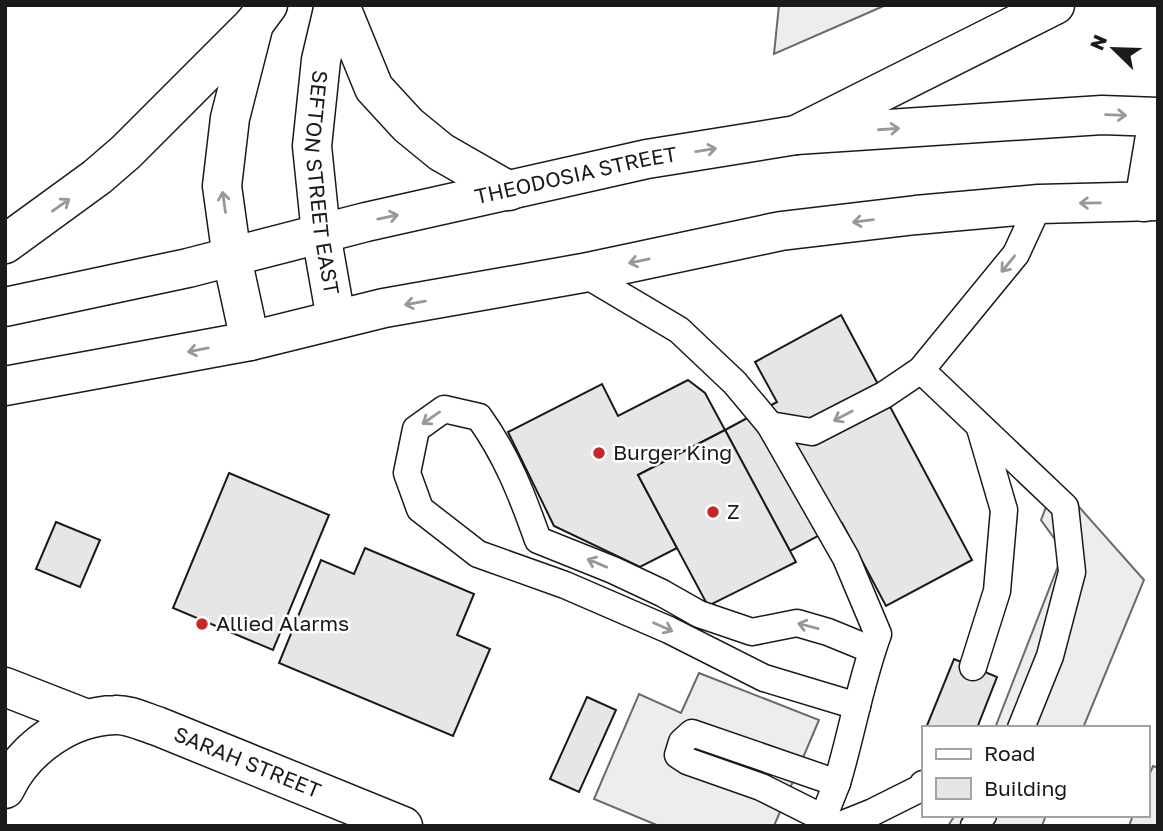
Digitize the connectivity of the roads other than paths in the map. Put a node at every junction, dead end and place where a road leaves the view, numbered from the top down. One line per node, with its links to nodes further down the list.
1 (334, 5): 10 (main road, SEFTON STREET EAST)
2 (340, 5): 7 (main road)
3 (1055, 5): 6 (main road)
4 (261, 15): 11 (main road, one-way to 4); 12 (main road, one-way to 4)
5 (1158, 118): 6 (main road, THEODOSIA STREET, one-way to 5); 8 (main road)
6 (796, 135): 7 (main road, THEODOSIA STREET, one-way to 6)
7 (509, 191): 10 (main road, THEODOSIA STREET, one-way to 7)
8 (1151, 201): 9 (main road, one-way to 9)
9 (1039, 204): 13 (main road, one-way to 13); 17 (lane, one-way to 17)
10 (321, 234): 12 (main road, THEODOSIA STREET); 15 (main road, SEFTON STREET EAST)
11 (5, 244)
12 (232, 258): 14 (main road, THEODOSIA STREET); 16 (main road)
13 (583, 273): 15 (main road, one-way to 15); 19 (lane)
14 (5, 307)
15 (336, 319): 16 (main road)
16 (250, 341): 18 (main road, one-way to 18)
17 (921, 370): 19 (lane, one-way to 19); 20 (lane)
18 (5, 386)
19 (770, 425): 21 (lane)
20 (980, 427): 22 (lane); 26 (lane)
21 (872, 650): 24 (lane); 24 (lane, one-way to 24)
22 (973, 667)
23 (5, 687): 25 (main road)
24 (857, 706): 27 (lane)
25 (87, 719): 29 (main road); 31 (main road, SARAH STREET)
26 (1022, 726)
27 (836, 783): 30 (lane); 30 (lane)
28 (922, 786): 30 (lane)
29 (5, 789)
30 (827, 823)
31 (403, 826)

